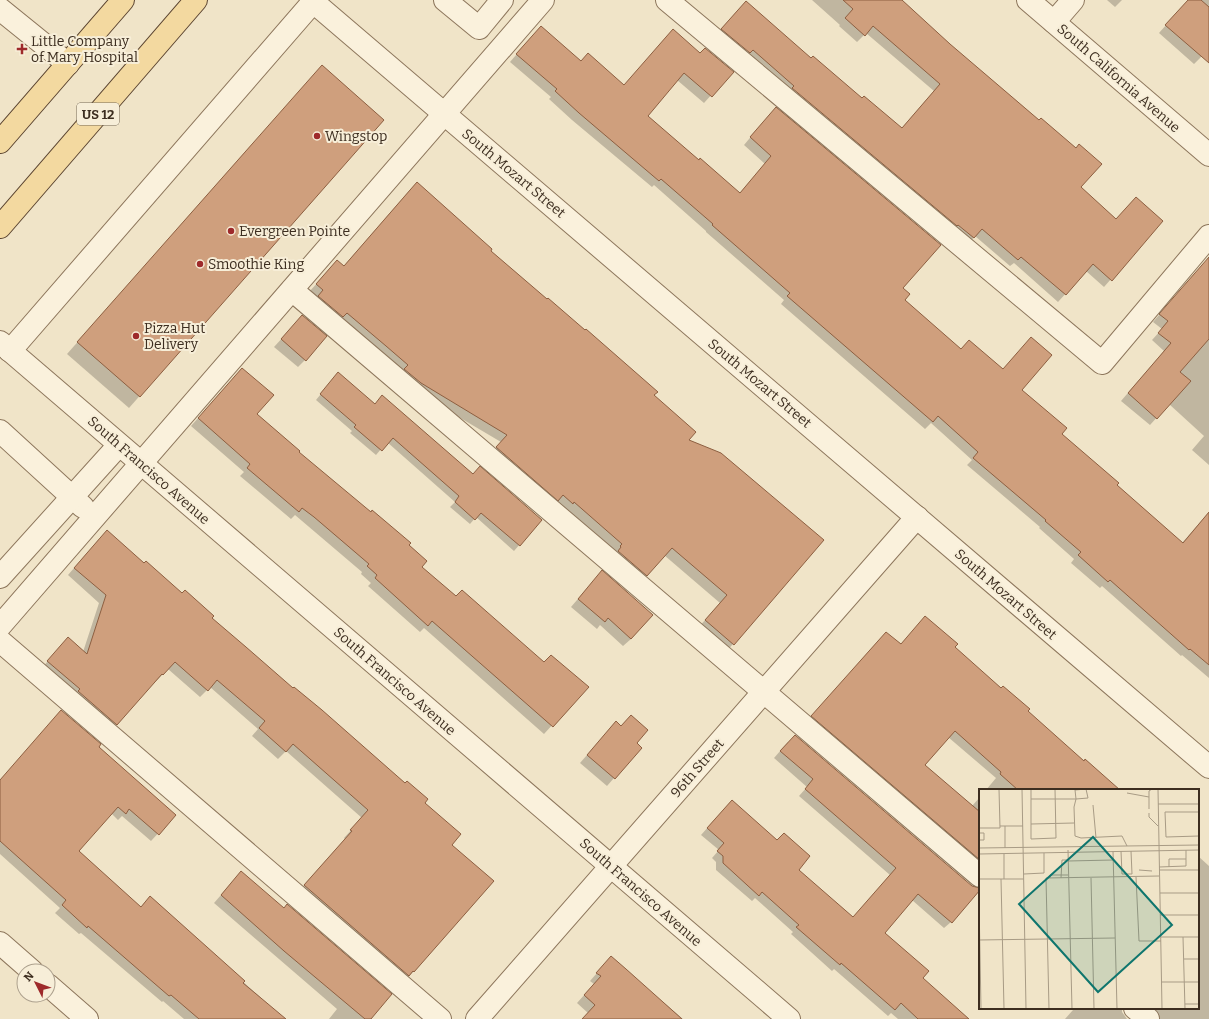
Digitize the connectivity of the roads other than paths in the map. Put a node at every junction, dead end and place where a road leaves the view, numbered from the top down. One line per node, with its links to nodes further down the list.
1 (9, 0): 11 (street)
2 (123, 0): 13 (main road)
3 (196, 0): 17 (main road, US 12)
4 (445, 0): 5 (street)
5 (502, 0)
6 (543, 0): 14 (street)
7 (667, 0): 18 (street)
8 (1028, 0): 12 (street, South California Avenue)
9 (1073, 0): 12 (street)
10 (312, 1): 14 (street, South Mozart Street); 20 (street)
11 (0, 10): 13 (street)
12 (1054, 22): 16 (street, South California Avenue)
13 (68, 64): 15 (main road)
14 (444, 114): 19 (street); 26 (street, South Mozart Street)
15 (0, 142)
16 (1209, 155)
17 (0, 227)
18 (1209, 236)
19 (292, 290): 23 (street); 32 (street)
20 (3, 345): 22 (street, South Francisco Avenue)
21 (0, 431): 24 (street)
22 (119, 445): 23 (street, South Francisco Avenue); 24 (street)
23 (141, 464): 25 (street); 34 (street, South Francisco Avenue)
24 (73, 497): 25 (street); 27 (street)
25 (95, 517): 29 (street)
26 (917, 517): 32 (street, 96th Street); 33 (street, South Mozart Street)
27 (0, 577)
28 (0, 586): 29 (street)
29 (21, 603): 30 (street)
30 (0, 626)
31 (0, 641): 41 (street)
32 (764, 692): 34 (street, 96th Street); 35 (street)
33 (1209, 767)
34 (611, 866): 42 (street, 96th Street); 43 (street, South Francisco Avenue)
35 (979, 875)
36 (0, 943): 37 (street)
37 (23, 963)
38 (56, 992): 40 (street)
39 (1136, 1009): 44 (street)
40 (87, 1019)
41 (440, 1019)
42 (477, 1019)
43 (789, 1019)
44 (1148, 1019)

